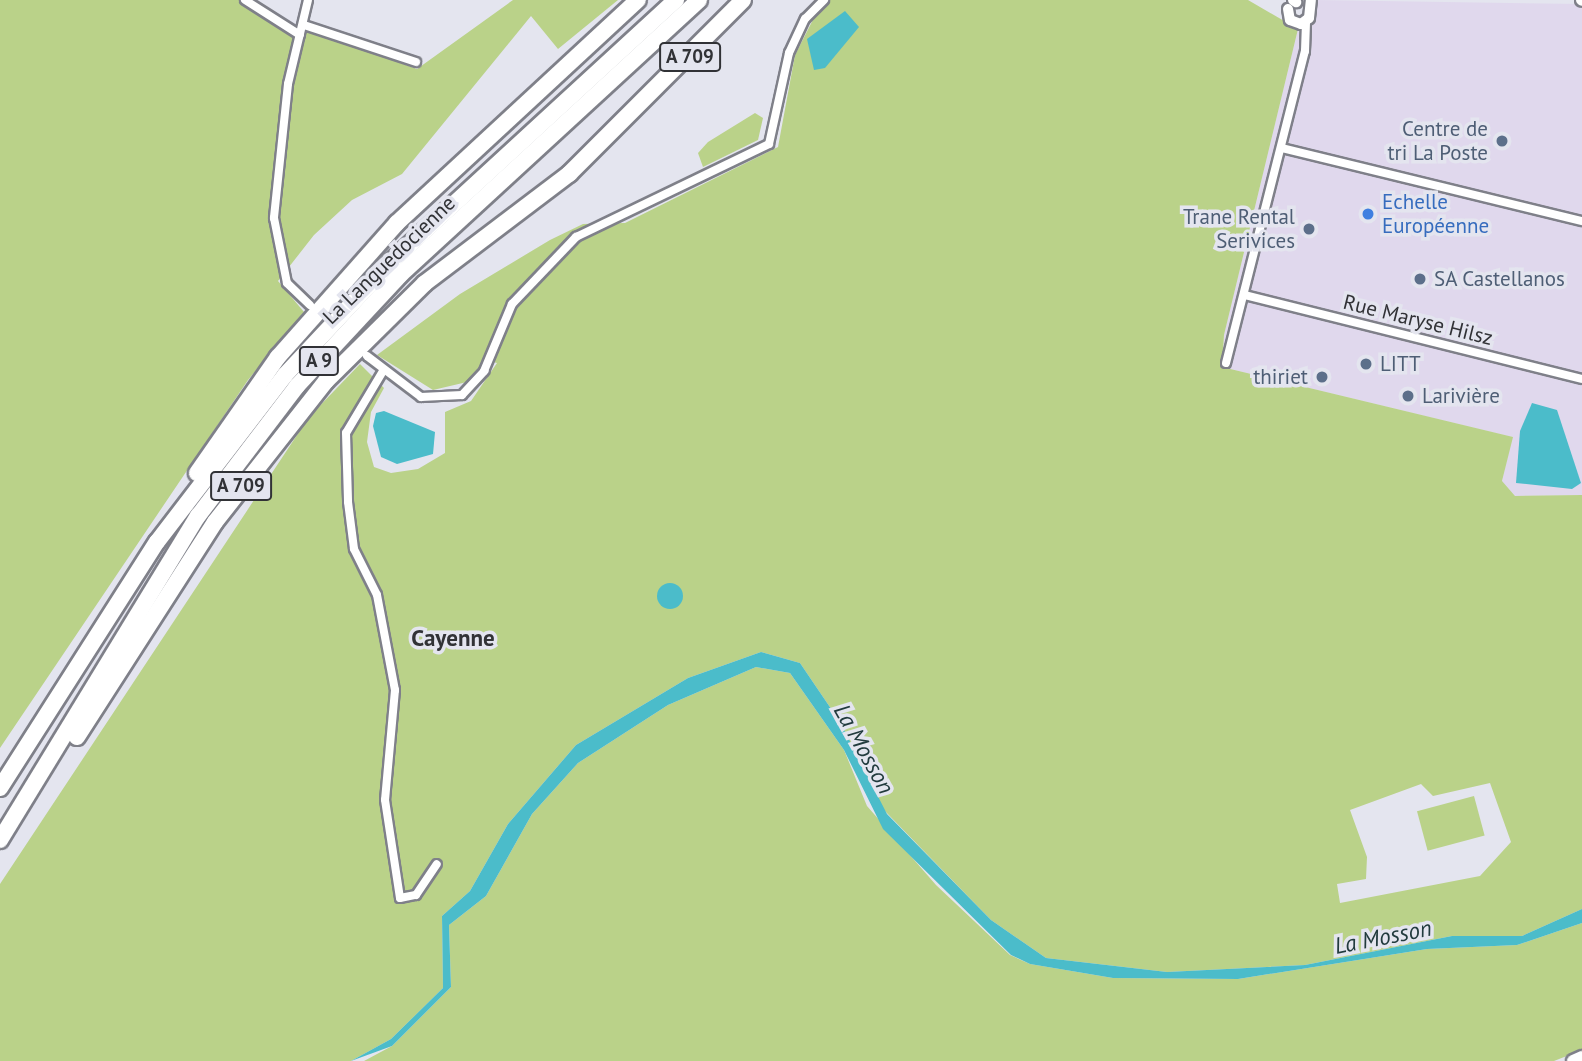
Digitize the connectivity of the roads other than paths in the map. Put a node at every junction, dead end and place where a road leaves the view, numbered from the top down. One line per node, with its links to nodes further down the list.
1 (245, 0): 12 (street)
2 (308, 0): 11 (street)
3 (638, 0): 22 (highway, A 709)
4 (676, 0): 22 (highway, La Languedocienne / A 9)
5 (699, 0): 24 (highway, La Languedocienne / A 9)
6 (743, 0): 24 (highway, A 709)
7 (824, 0): 20 (street)
8 (1278, 0): 9 (street)
9 (1301, 3): 10 (street); 10 (street)
10 (1301, 23): 14 (street)
11 (304, 25): 12 (street); 13 (street)
12 (300, 35): 17 (street)
13 (416, 62)
14 (1282, 148): 15 (street); 16 (street)
15 (1582, 221)
16 (1245, 295): 19 (street); 21 (street, Rue Maryse Hilsz)
17 (310, 305)
18 (367, 356): 20 (street)
19 (1226, 363)
20 (383, 371): 26 (street)
21 (1582, 379)
22 (157, 542): 23 (highway, La Languedocienne / A 9)
23 (0, 788)
24 (31, 797): 25 (highway, La Languedocienne / A 9)
25 (0, 840)
26 (437, 864)
27 (1582, 1057): 28 (main road)
28 (1573, 1061)

